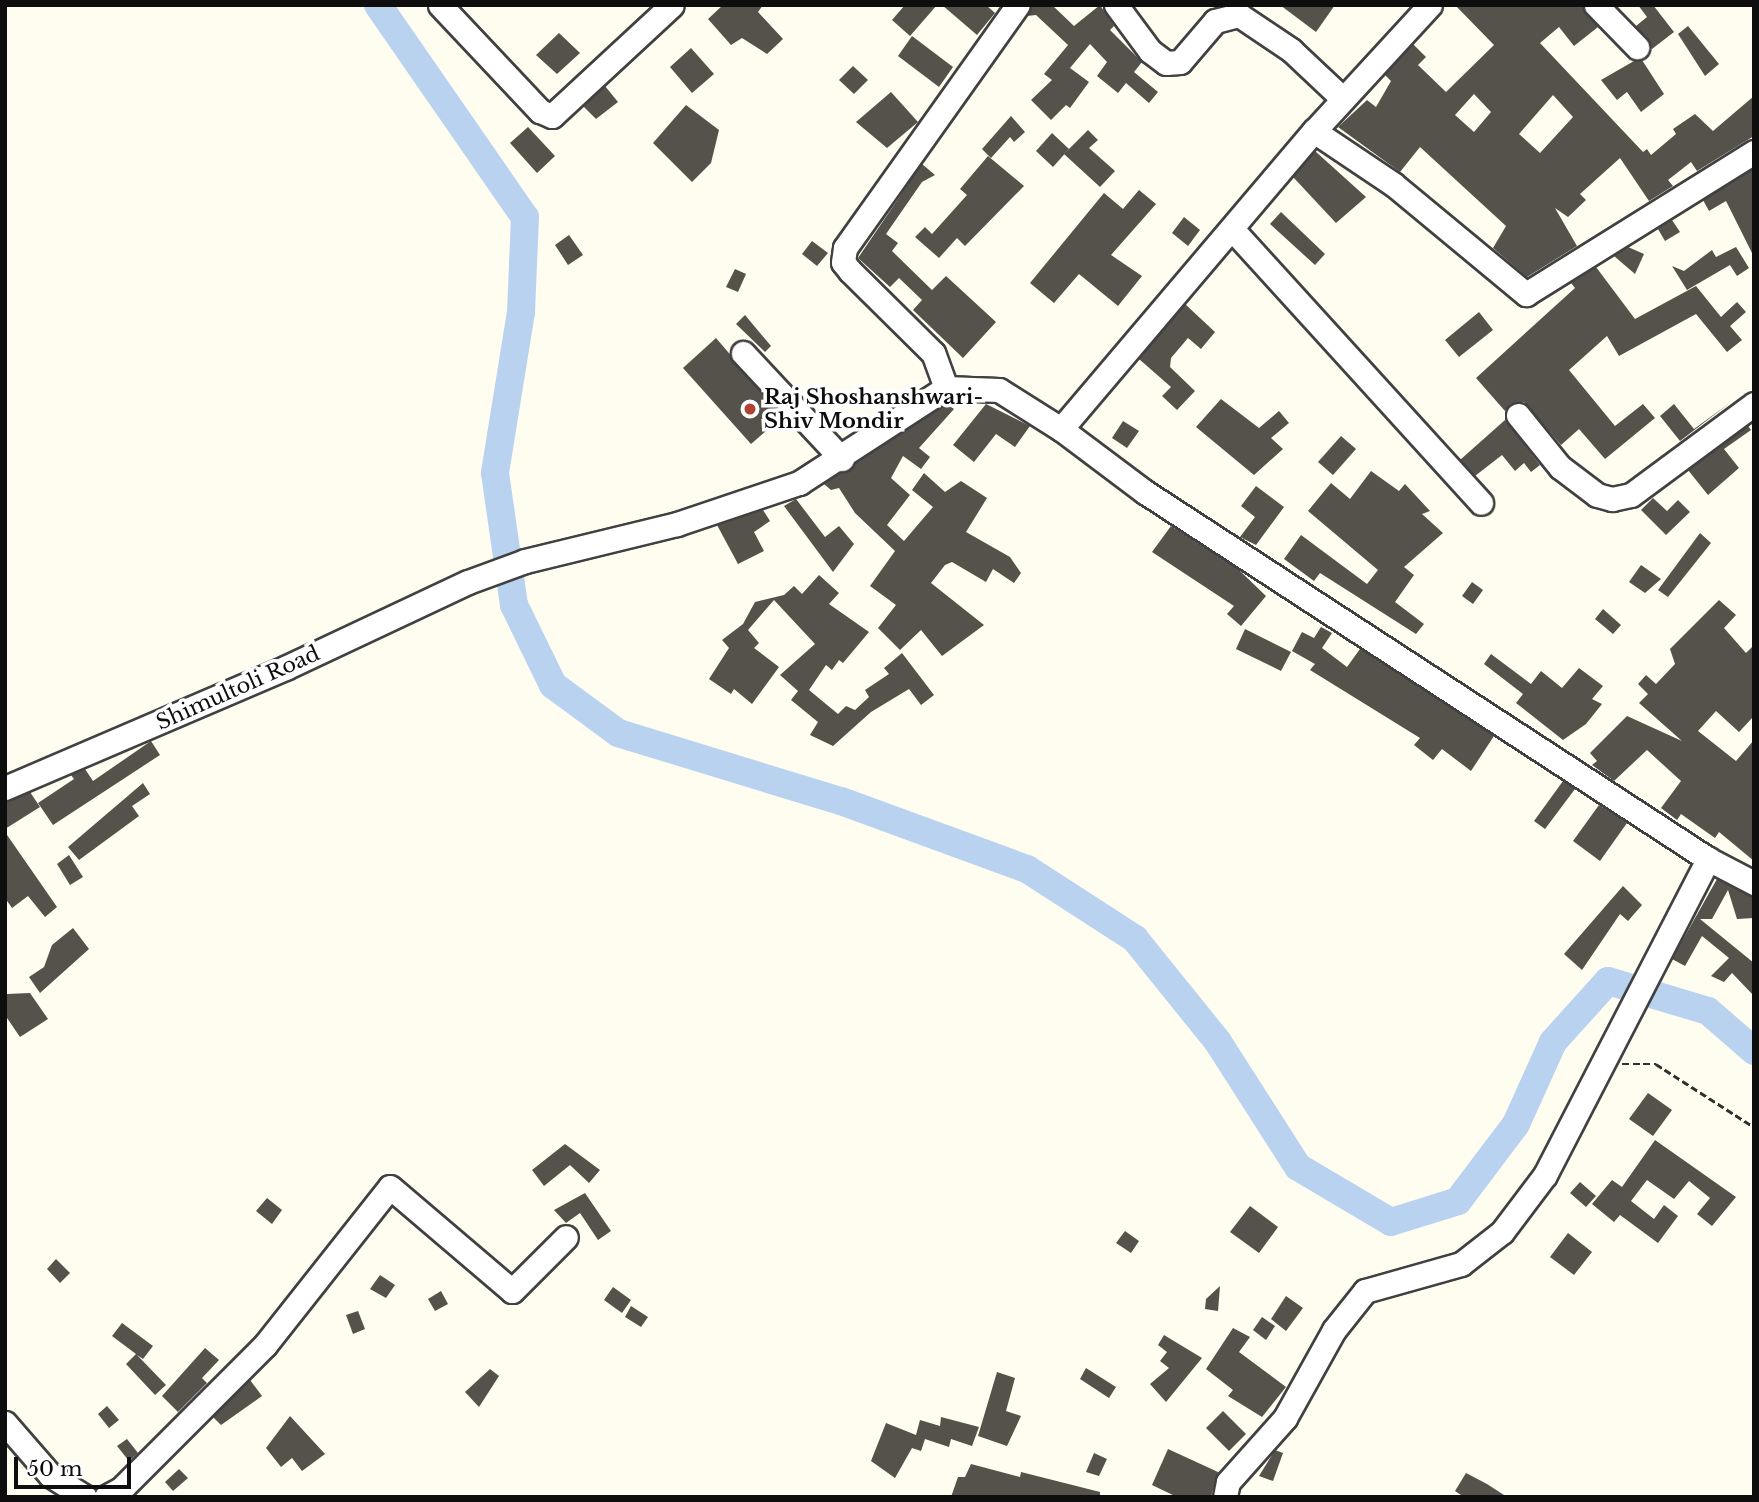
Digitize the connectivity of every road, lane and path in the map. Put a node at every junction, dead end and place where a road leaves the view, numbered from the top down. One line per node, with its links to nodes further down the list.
1 (440, 5): 2 (street)
2 (672, 5)
3 (1018, 5): 13 (street)
4 (1116, 5): 8 (street)
5 (1430, 5): 8 (street)
6 (1596, 5): 7 (street)
7 (1637, 47)
8 (1343, 99): 9 (street)
9 (1314, 131): 10 (street); 11 (street)
10 (1754, 152)
11 (1232, 229): 16 (street); 18 (street)
12 (743, 353): 17 (street)
13 (946, 388): 16 (street); 17 (street, Shimultoli Road)
14 (1754, 404): 15 (street)
15 (1518, 415)
16 (1061, 429): 20 (street)
17 (842, 459): 19 (street, Shimultoli Road)
18 (1481, 503)
19 (5, 788)
20 (1708, 859): 21 (street); 22 (street)
21 (1754, 883)
22 (1608, 1059): 23 (path); 28 (street)
23 (1754, 1127)
24 (566, 1237): 27 (street)
25 (5, 1423): 26 (street)
26 (85, 1497)
27 (106, 1497)
28 (1225, 1497)

